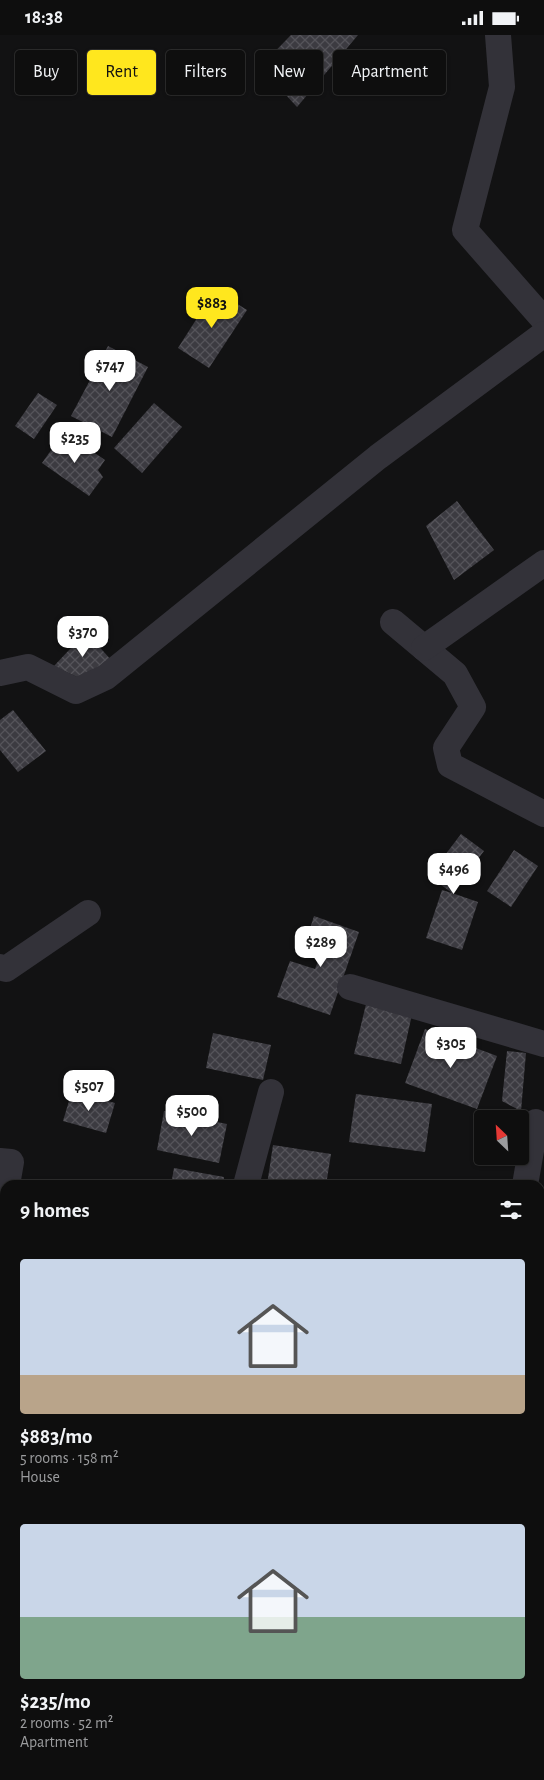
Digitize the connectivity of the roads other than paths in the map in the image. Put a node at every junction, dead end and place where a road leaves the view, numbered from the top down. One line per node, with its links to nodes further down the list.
1 (498, 35): 2 (street)
2 (544, 320)
3 (544, 334): 7 (street)
4 (544, 563): 6 (street)
5 (393, 622): 6 (street)
6 (424, 649): 8 (street)
7 (0, 673)
8 (544, 814)
9 (88, 913): 10 (street)
10 (0, 967)
11 (350, 987): 12 (street)
12 (544, 1044)
13 (271, 1092): 17 (street)
14 (536, 1122): 18 (street)
15 (0, 1161): 16 (street)
16 (8, 1180)
17 (247, 1180)
18 (526, 1180)

